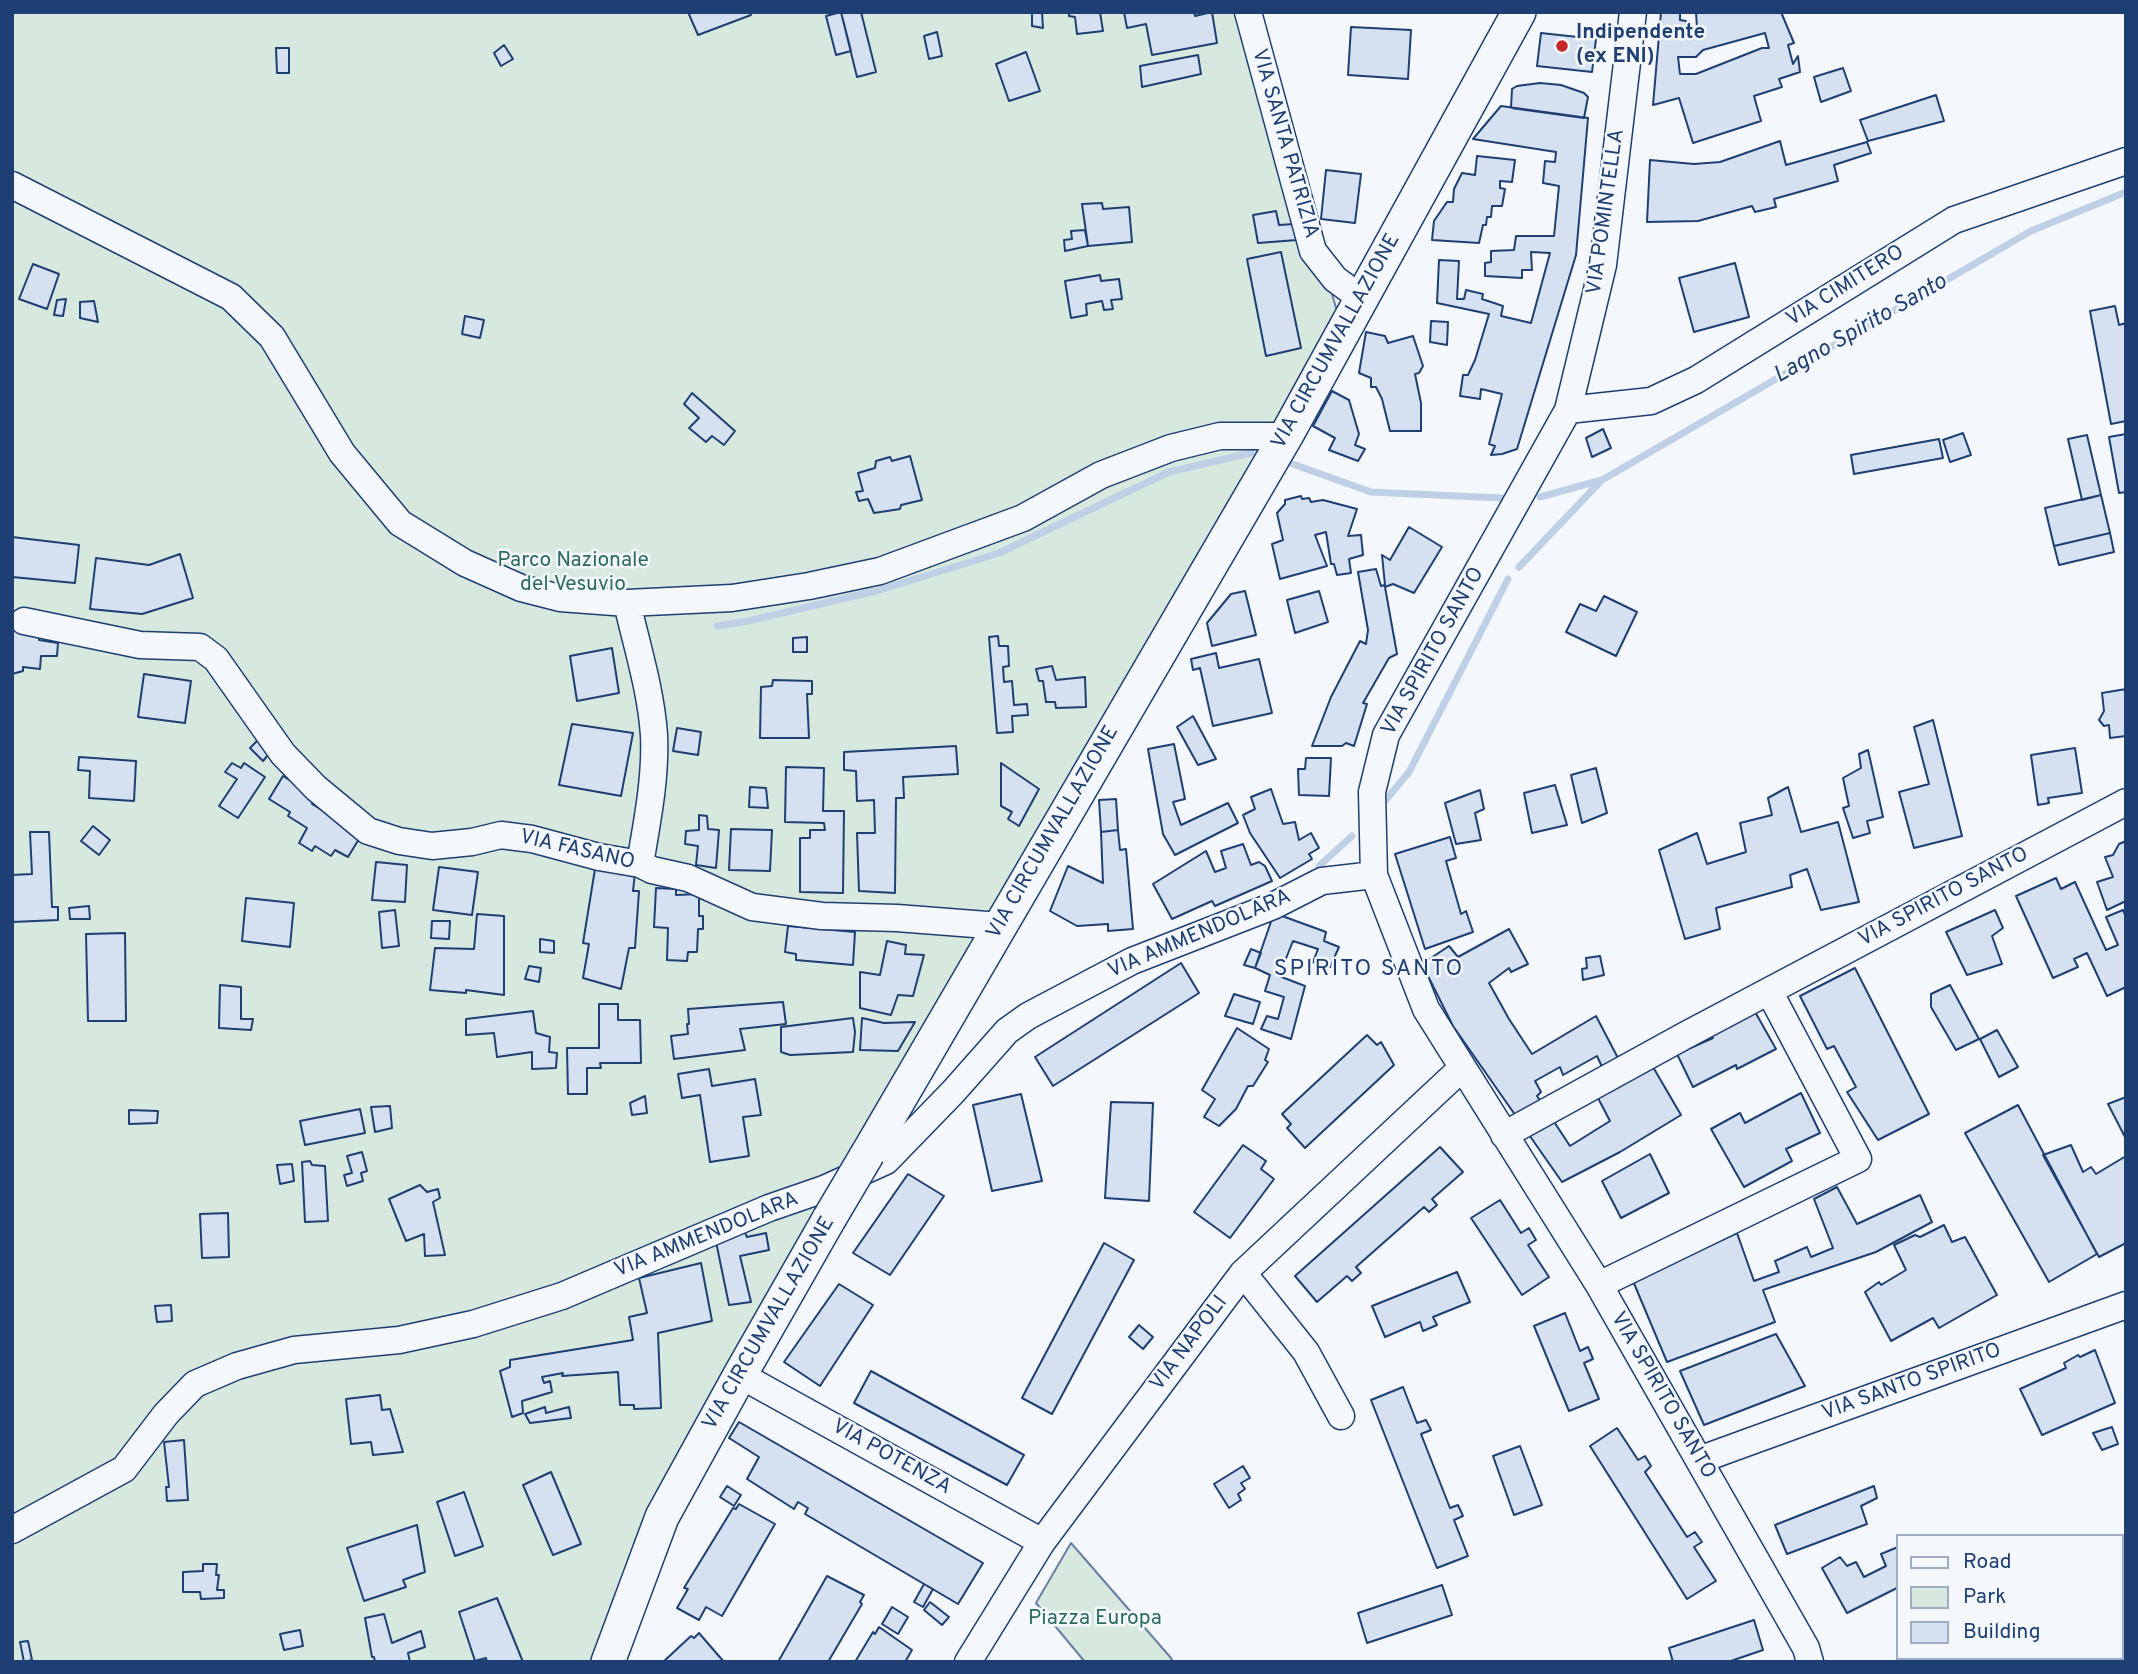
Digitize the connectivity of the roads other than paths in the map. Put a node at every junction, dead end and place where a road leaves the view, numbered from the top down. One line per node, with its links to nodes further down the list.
1 (1248, 12): 6 (street, VIA SANTA PATRIZIA)
2 (1519, 12): 6 (main road, VIA CIRCUMVALLAZIONE)
3 (1633, 12): 7 (street, VIA POMINTELLA)
4 (2126, 161): 7 (street, VIA CIMITERO)
5 (12, 185): 9 (street)
6 (1361, 298): 8 (main road, VIA CIRCUMVALLAZIONE)
7 (1568, 410): 13 (street, VIA SPIRITO SANTO)
8 (1286, 436): 9 (street); 14 (main road, VIA CIRCUMVALLAZIONE)
9 (627, 603): 12 (street)
10 (24, 621): 12 (street, VIA FASANO)
11 (2126, 802): 15 (street, VIA SPIRITO SANTO)
12 (640, 864): 14 (street, VIA FASANO)
13 (1374, 875): 16 (street, VIA SPIRITO SANTO); 24 (street, VIA AMMENDOLARA)
14 (1000, 926): 21 (main road, VIA CIRCUMVALLAZIONE, bridge)
15 (1769, 991): 17 (street, VIA SPIRITO SANTO); 19 (street)
16 (1462, 1068): 17 (street, VIA SPIRITO SANTO); 18 (street, VIA NAPOLI)
17 (1504, 1135): 19 (street, VIA SPIRITO SANTO)
18 (1243, 1273): 22 (street); 25 (street, VIA NAPOLI)
19 (1599, 1285): 23 (street, VIA SPIRITO SANTO)
20 (2126, 1305): 23 (street, VIA SANTO SPIRITO)
21 (740, 1375): 25 (street, VIA POTENZA); 26 (main road, VIA CIRCUMVALLAZIONE)
22 (1341, 1416)
23 (1699, 1460): 28 (street, VIA SPIRITO SANTO)
24 (12, 1530)
25 (1042, 1542): 27 (street, VIA NAPOLI)
26 (608, 1662)
27 (968, 1662)
28 (1810, 1662)

